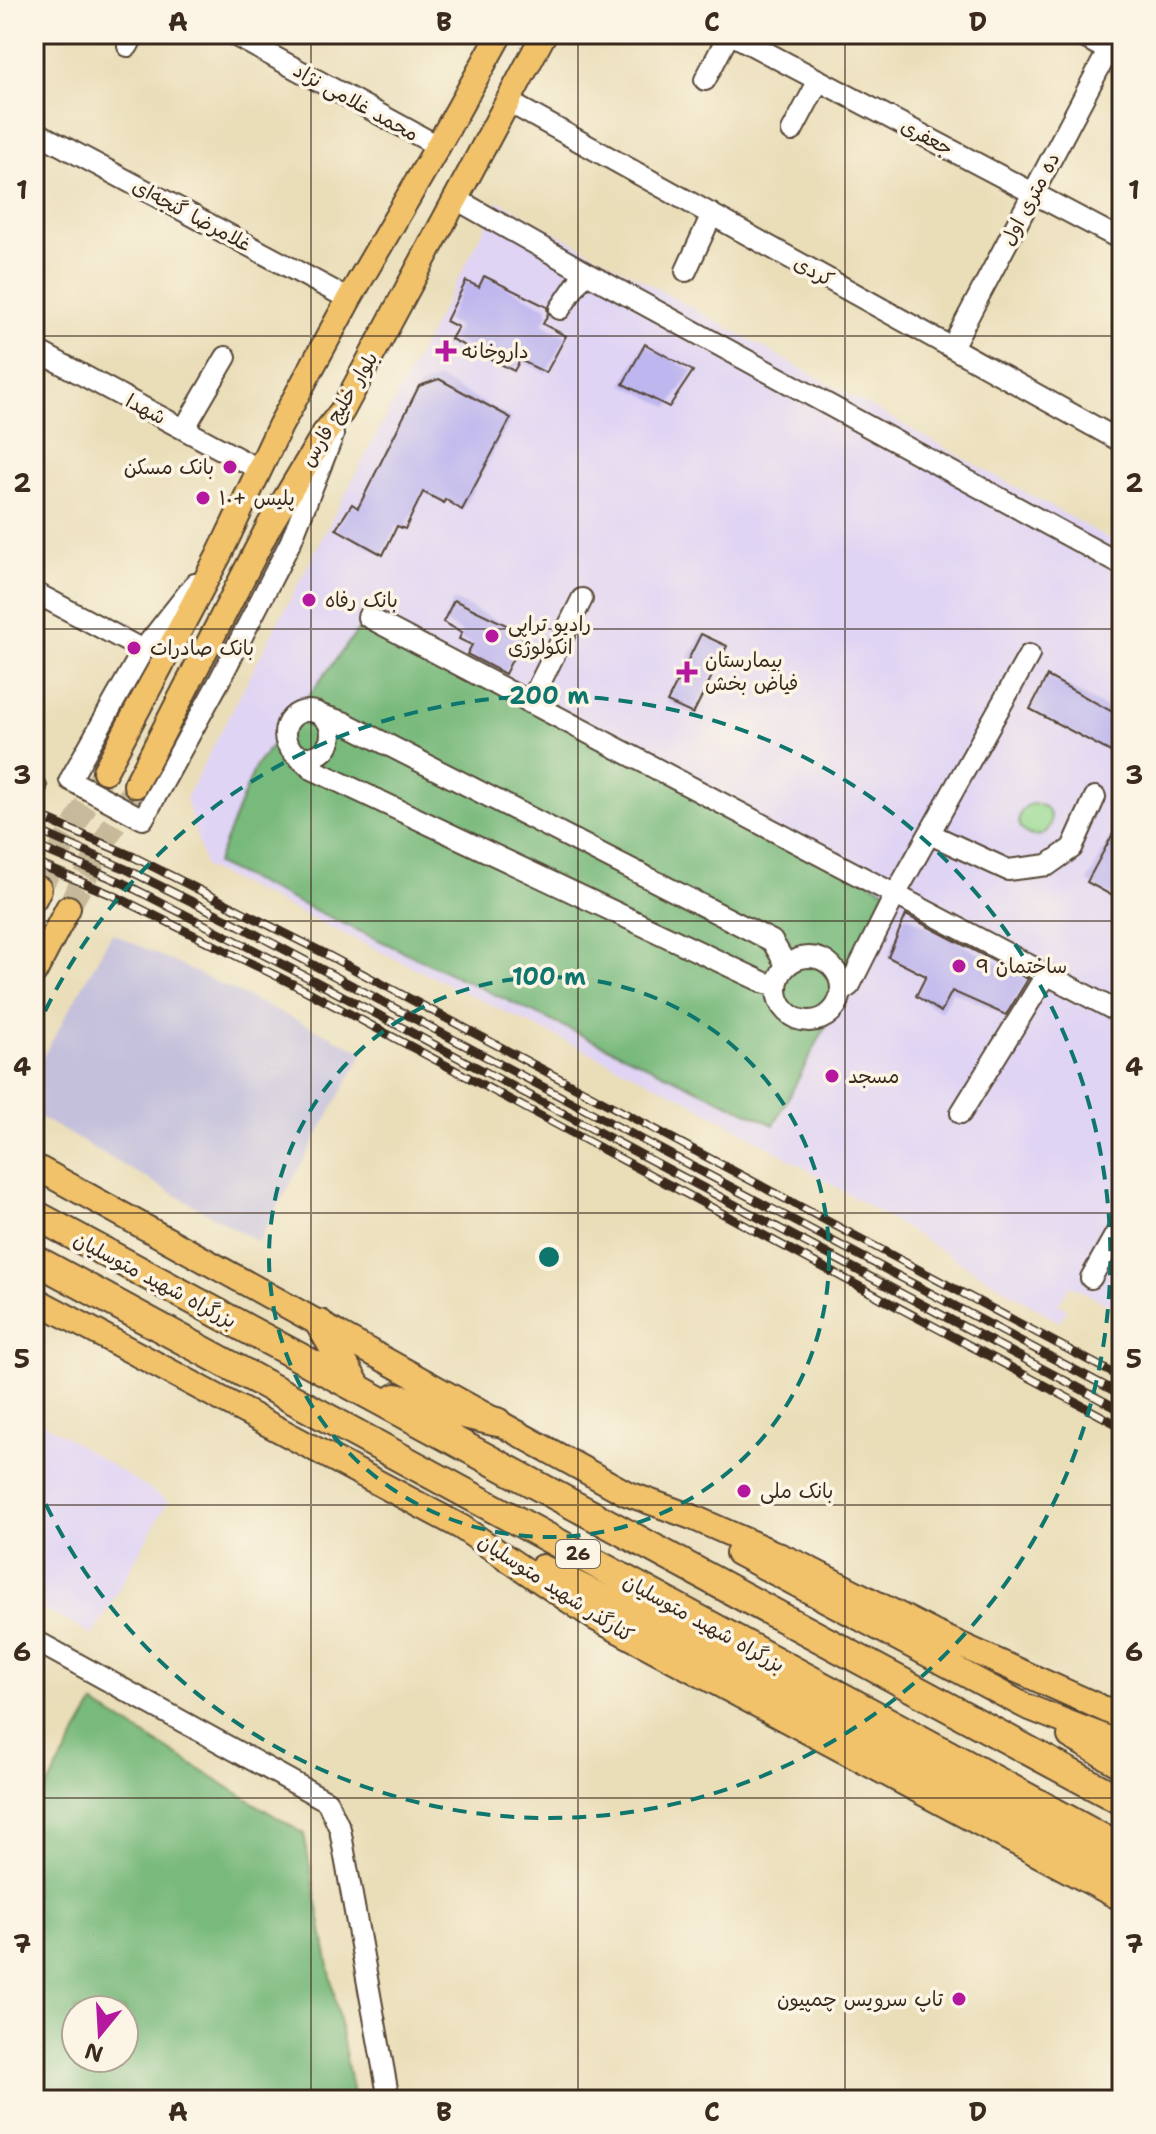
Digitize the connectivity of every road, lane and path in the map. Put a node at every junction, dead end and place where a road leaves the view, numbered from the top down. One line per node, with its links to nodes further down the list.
1 (232, 34): 12 (street, محمد غلامی نژاد)
2 (500, 34): 12 (main road, بلوار خلیج فارس)
3 (544, 34): 9 (main road, بلوار خلیج فارس)
4 (730, 34): 7 (street); 8 (street, جعفری)
5 (1078, 34): 6 (street)
6 (1116, 47): 13 (street, ده متری اول)
7 (705, 80)
8 (819, 80): 11 (street); 13 (street, جعفری)
9 (507, 101): 14 (main road, بلوار خلیج فارس); 15 (street, کردی)
10 (34, 131): 19 (street, غلامرضا گنجه‌ای)
11 (792, 131)
12 (438, 146): 19 (main road, بلوار خلیج فارس)
13 (1033, 193): 16 (street, جعفری); 21 (street, ده متری اول)
14 (456, 199): 18 (street); 24 (main road, بلوار خلیج فارس)
15 (712, 214): 17 (street); 21 (street, کردی)
16 (1122, 240)
17 (686, 271)
18 (585, 272): 20 (street); 29 (street)
19 (349, 299): 27 (main road, بلوار خلیج فارس)
20 (560, 309)
21 (952, 347): 26 (street, کردی)
22 (34, 349): 25 (street, شهدا)
23 (226, 357): 25 (street)
24 (342, 411): 33 (street, bridge); 39 (main road, بلوار خلیج فارس)
25 (184, 429): 27 (street, شهدا)
26 (1122, 442)
27 (258, 469): 28 (main road, بلوار خلیج فارس)
28 (219, 555): 33 (street); 38 (main road, بلوار خلیج فارس)
29 (1122, 565)
30 (34, 592): 33 (street)
31 (582, 599): 35 (street)
32 (368, 617): 35 (street)
33 (143, 650)
34 (1029, 655): 41 (street)
35 (530, 703): 42 (street)
36 (321, 715): 37 (street); 37 (street); 44 (street)
37 (293, 752): 47 (street)
38 (105, 771)
39 (136, 785)
40 (1095, 797): 41 (street)
41 (930, 834): 42 (street)
42 (895, 895): 46 (street); 48 (street)
43 (68, 908): 45 (main road)
44 (787, 966): 47 (street); 48 (street)
45 (34, 973)
46 (1046, 975): 49 (street); 50 (street)
47 (777, 984): 48 (street)
48 (841, 992)
49 (1122, 1014)
50 (961, 1113)
51 (34, 1166): 57 (main road)
52 (34, 1214): 58 (highway, بزرگراه شهید متوسلیان / 26)
53 (1122, 1223): 55 (street)
54 (34, 1259): 68 (highway, بزرگراه شهید متوسلیان / 26)
55 (1091, 1278)
56 (34, 1299): 61 (main road, کنارگذر شهید متوسلیان)
57 (320, 1324): 58 (highway); 59 (main road)
58 (358, 1389): 59 (highway); 67 (highway, بزرگراه شهید متوسلیان / 26)
59 (497, 1422): 60 (main road)
60 (626, 1493): 63 (main road); 64 (main road)
61 (461, 1527): 69 (main road, کنارگذر شهید متوسلیان); 70 (main road)
62 (34, 1640): 73 (street)
63 (1025, 1706): 65 (main road); 66 (main road)
64 (1122, 1717)
65 (1122, 1744)
66 (1122, 1766)
67 (1122, 1801)
68 (1122, 1849)
69 (1031, 1850): 71 (main road, کنارگذر شهید متوسلیان); 72 (main road)
70 (1122, 1874)
71 (1122, 1899)
72 (1122, 1920)
73 (389, 2100)

